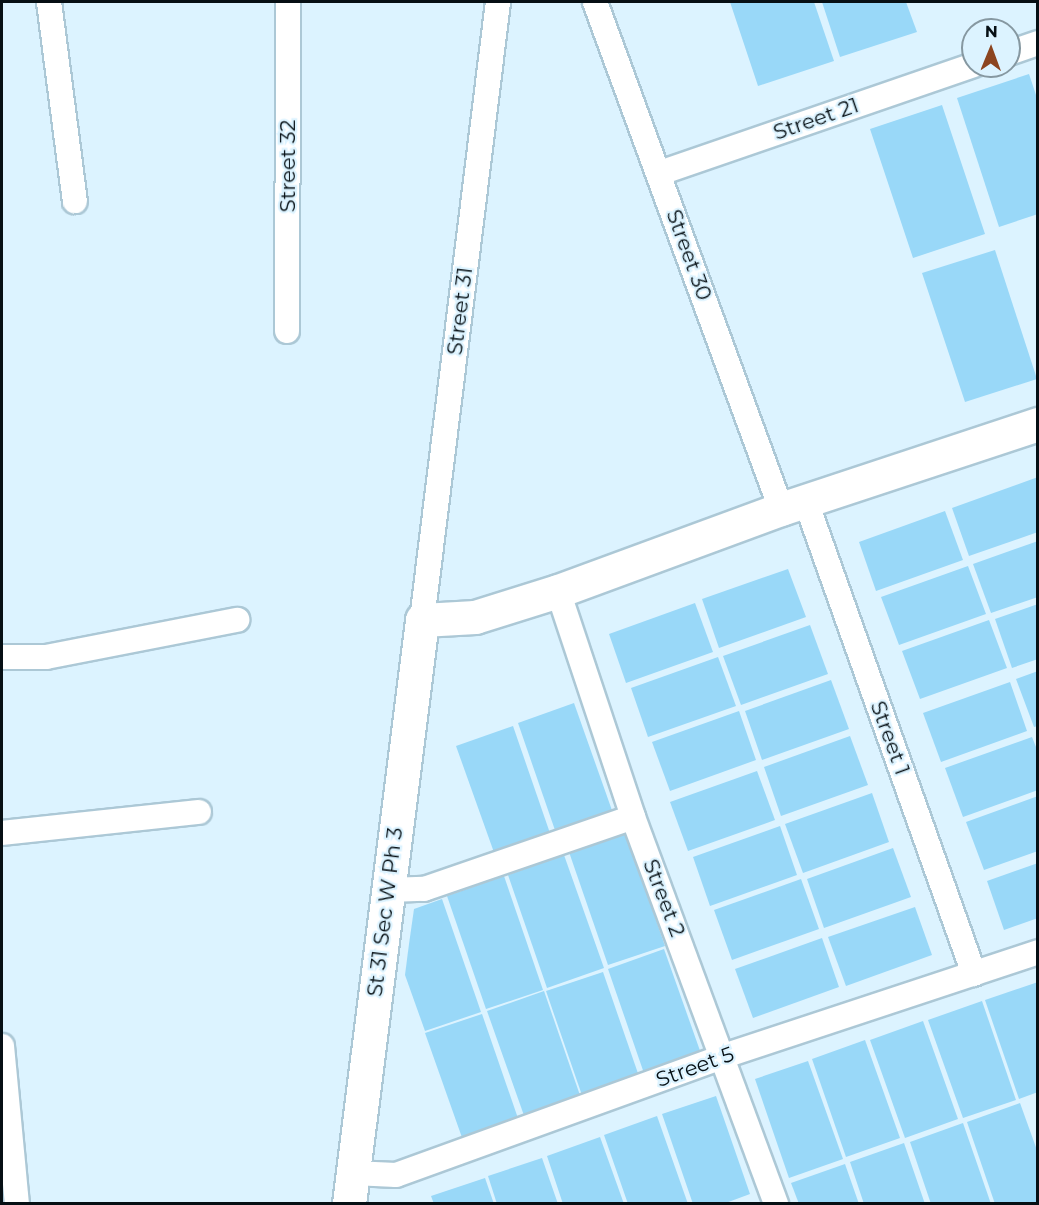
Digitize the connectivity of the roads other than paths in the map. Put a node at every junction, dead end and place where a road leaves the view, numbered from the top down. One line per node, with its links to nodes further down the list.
1 (49, 2): 9 (street)
2 (288, 2): 10 (street, Street 32)
3 (498, 2): 15 (street, Street 31)
4 (595, 2): 8 (street, Street 30)
5 (1038, 43): 6 (street)
6 (1021, 49)
7 (961, 69): 8 (street, Street 21)
8 (660, 173): 12 (street, Street 30)
9 (75, 201)
10 (287, 331)
11 (1038, 423): 12 (main road)
12 (793, 506): 13 (main road); 22 (street, Street 1)
13 (558, 591): 15 (main road); 18 (street, Street 2)
14 (237, 620): 16 (street)
15 (422, 620): 20 (main road, St 31 Sec W Ph 3)
16 (2, 657)
17 (199, 812): 19 (street)
18 (633, 817): 20 (street); 24 (street, Street 2)
19 (2, 833)
20 (388, 890): 25 (main road, St 31 Sec W Ph 3)
21 (1038, 952): 22 (street, Street 5)
22 (974, 974): 24 (street, Street 5)
23 (2, 1046): 26 (street)
24 (724, 1056): 25 (street, Street 5); 27 (street, Street 2)
25 (351, 1188)
26 (17, 1203)
27 (776, 1203)

